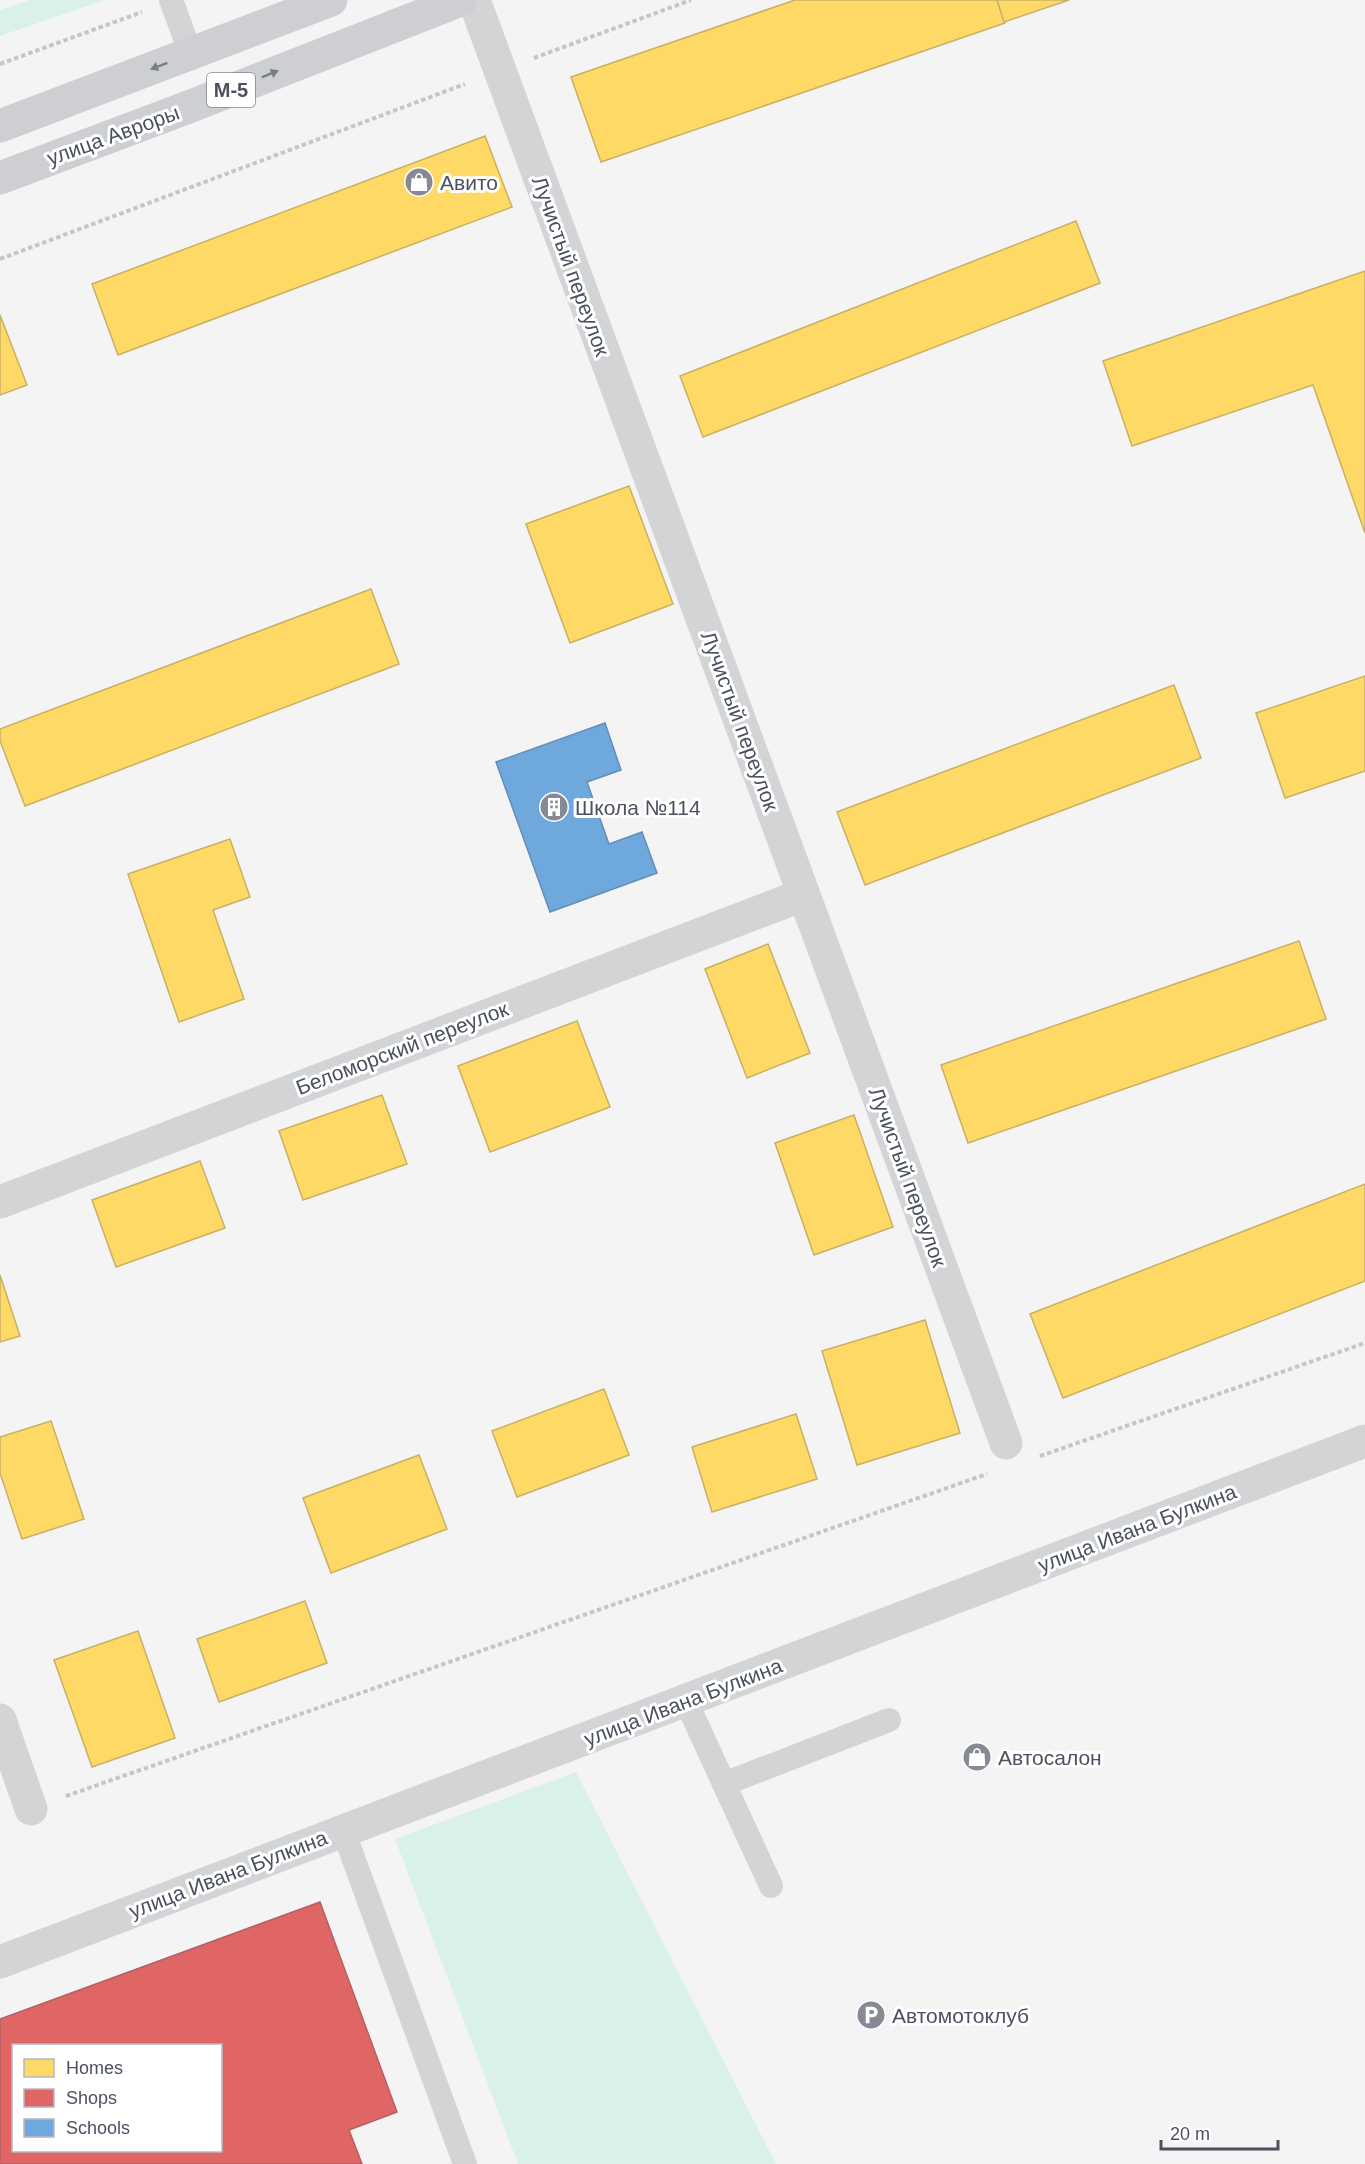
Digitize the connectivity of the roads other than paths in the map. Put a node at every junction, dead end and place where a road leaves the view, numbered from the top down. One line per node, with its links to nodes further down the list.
1 (171, 0): 5 (lane)
2 (331, 0): 5 (main road, М-5)
3 (461, 0): 7 (main road, улица Авроры / М-5, one-way to 3)
4 (474, 0): 8 (street, Лучистый переулок)
5 (191, 54): 6 (main road, М-5, one-way to 6)
6 (0, 126)
7 (0, 178)
8 (803, 895): 9 (street, Беломорский переулок); 11 (street, Лучистый переулок)
9 (0, 1202)
10 (1365, 1441): 12 (street, улица Ивана Булкина)
11 (1000, 1457)
12 (686, 1701): 15 (lane); 17 (street, улица Ивана Булкина)
13 (0, 1720): 16 (street)
14 (889, 1720): 15 (lane)
15 (724, 1784): 18 (lane)
16 (31, 1809)
17 (343, 1830): 19 (street, улица Ивана Булкина); 20 (lane)
18 (771, 1886)
19 (0, 1962)
20 (465, 2164)

